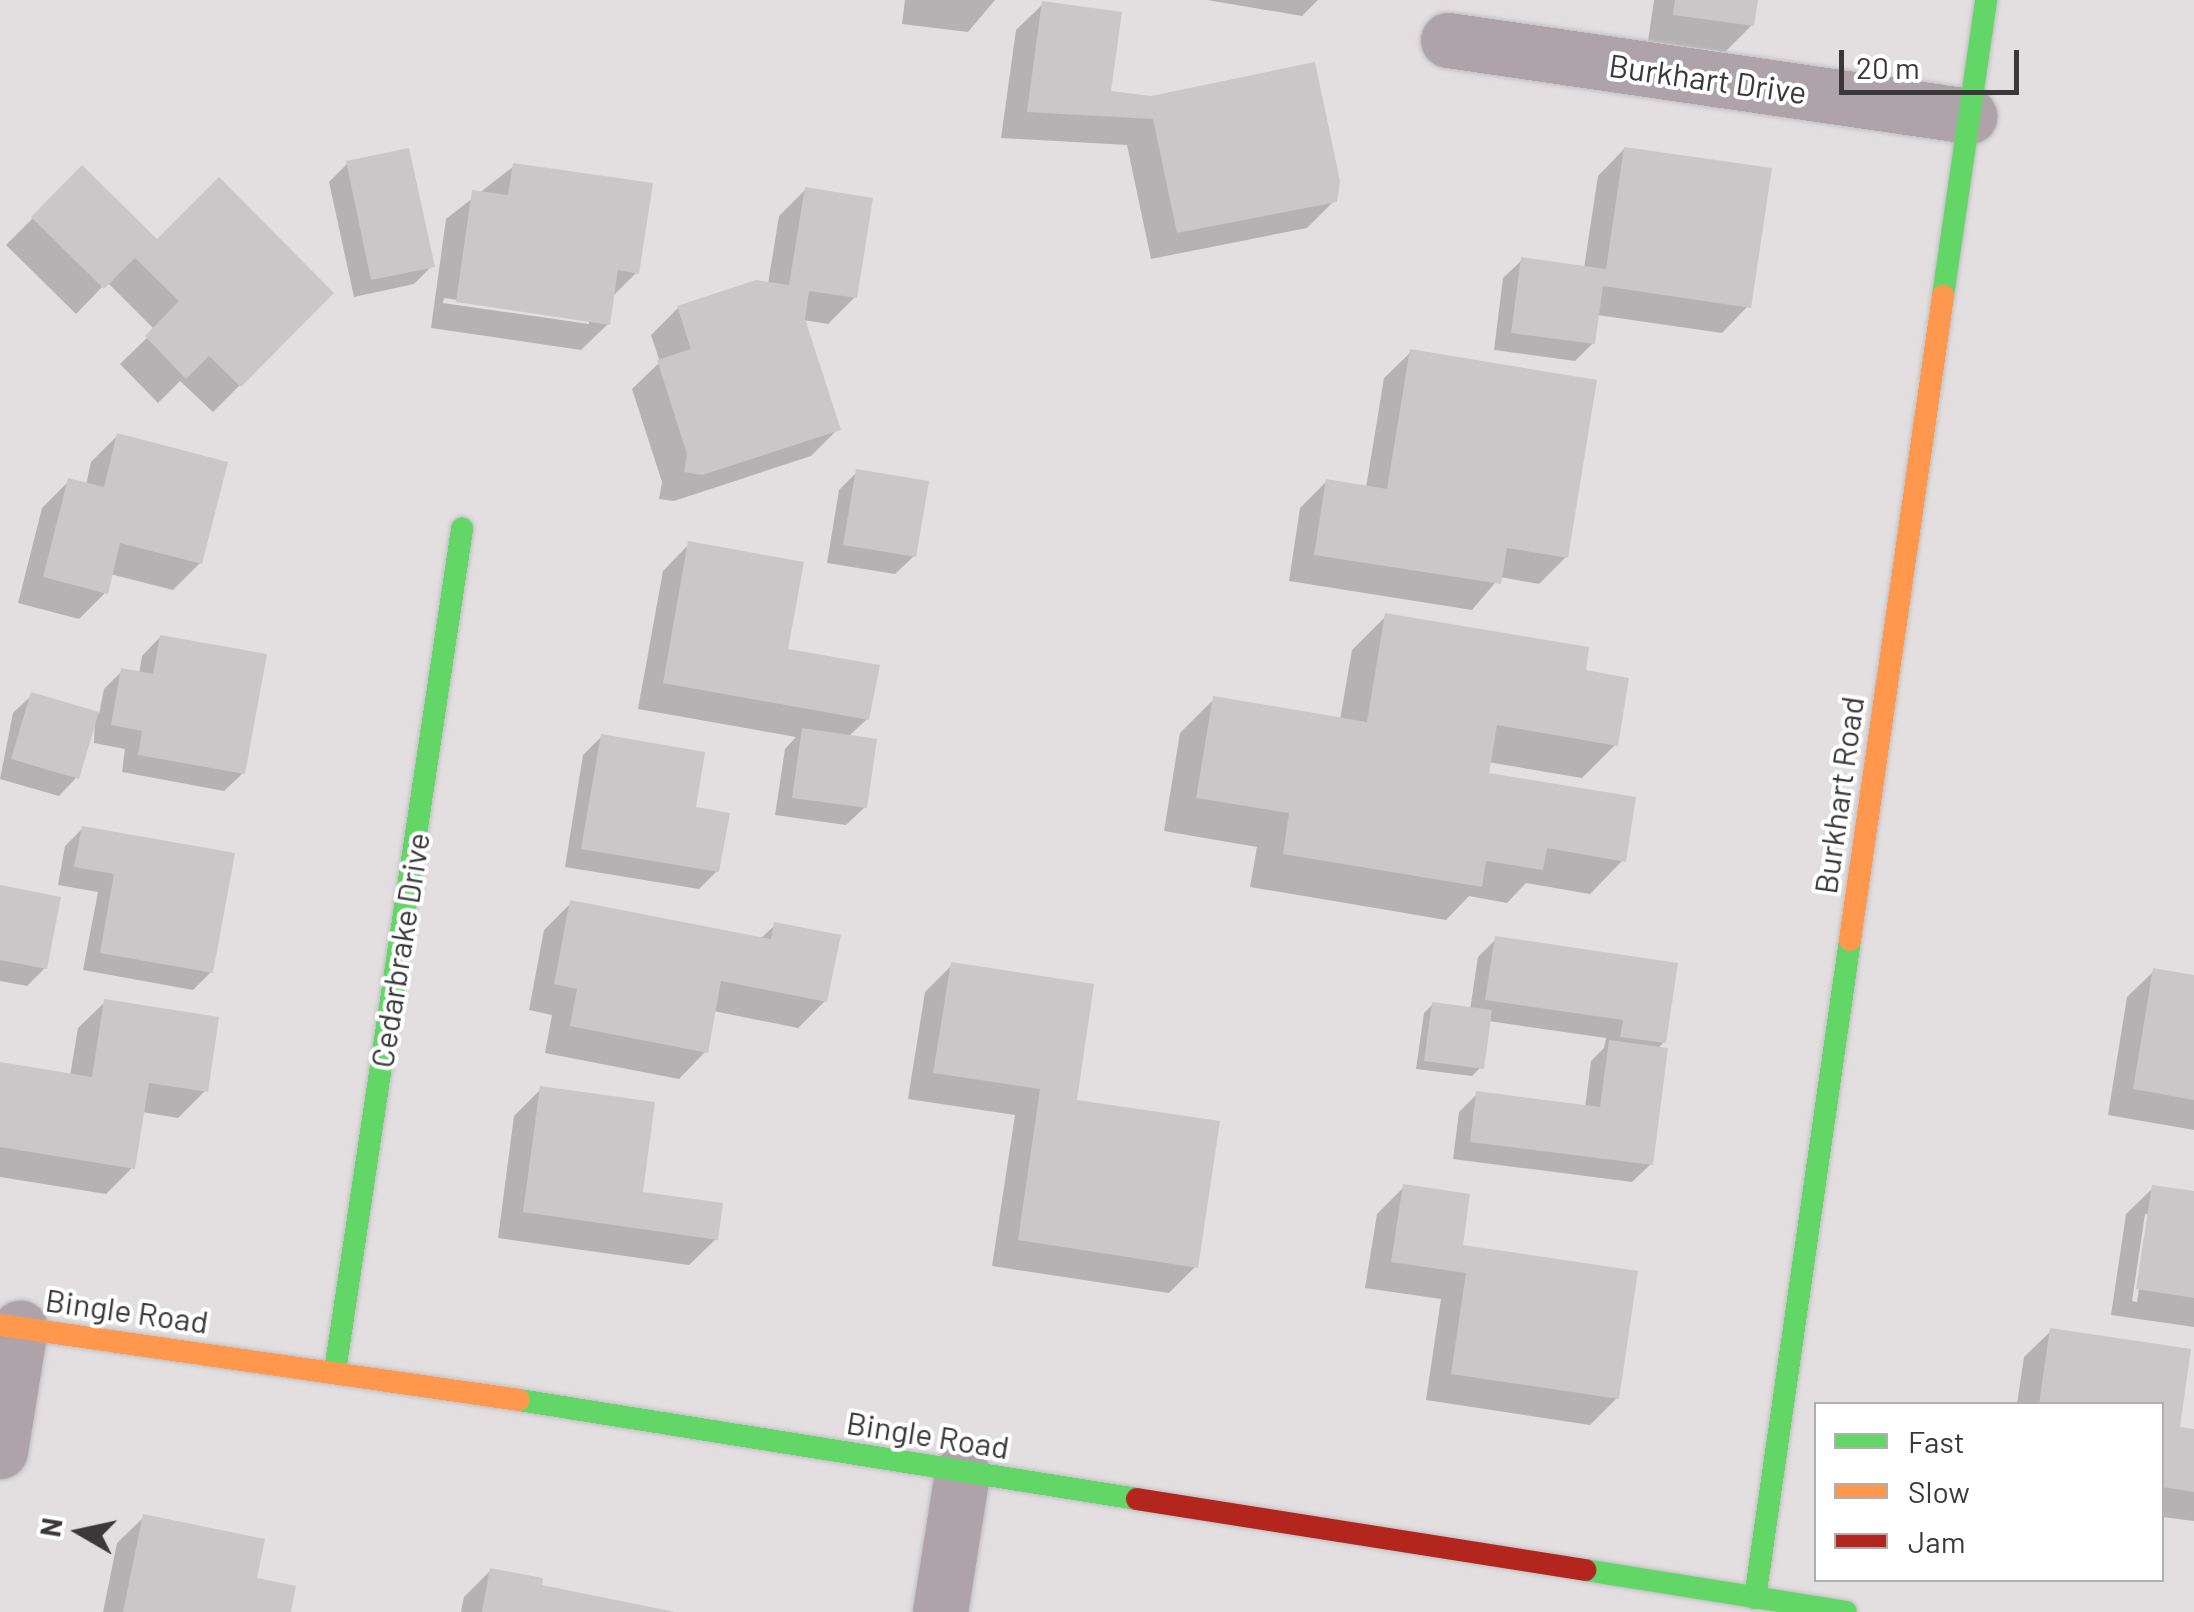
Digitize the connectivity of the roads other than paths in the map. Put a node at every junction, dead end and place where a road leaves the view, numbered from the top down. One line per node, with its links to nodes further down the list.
1 (1986, 0): 3 (street, Burkhart Road)
2 (1448, 40): 3 (street, Burkhart Drive)
3 (1969, 116): 9 (street, Burkhart Road)
4 (462, 529): 6 (street, Cedarbrake Drive)
5 (10, 1326): 6 (street, Bingle Road); 7 (street)
6 (335, 1371): 8 (street, Bingle Road)
7 (0, 1451)
8 (962, 1473): 9 (street, Bingle Road); 10 (street)
9 (1755, 1598): 11 (street, Bingle Road)
10 (940, 1612)
11 (1846, 1612)

